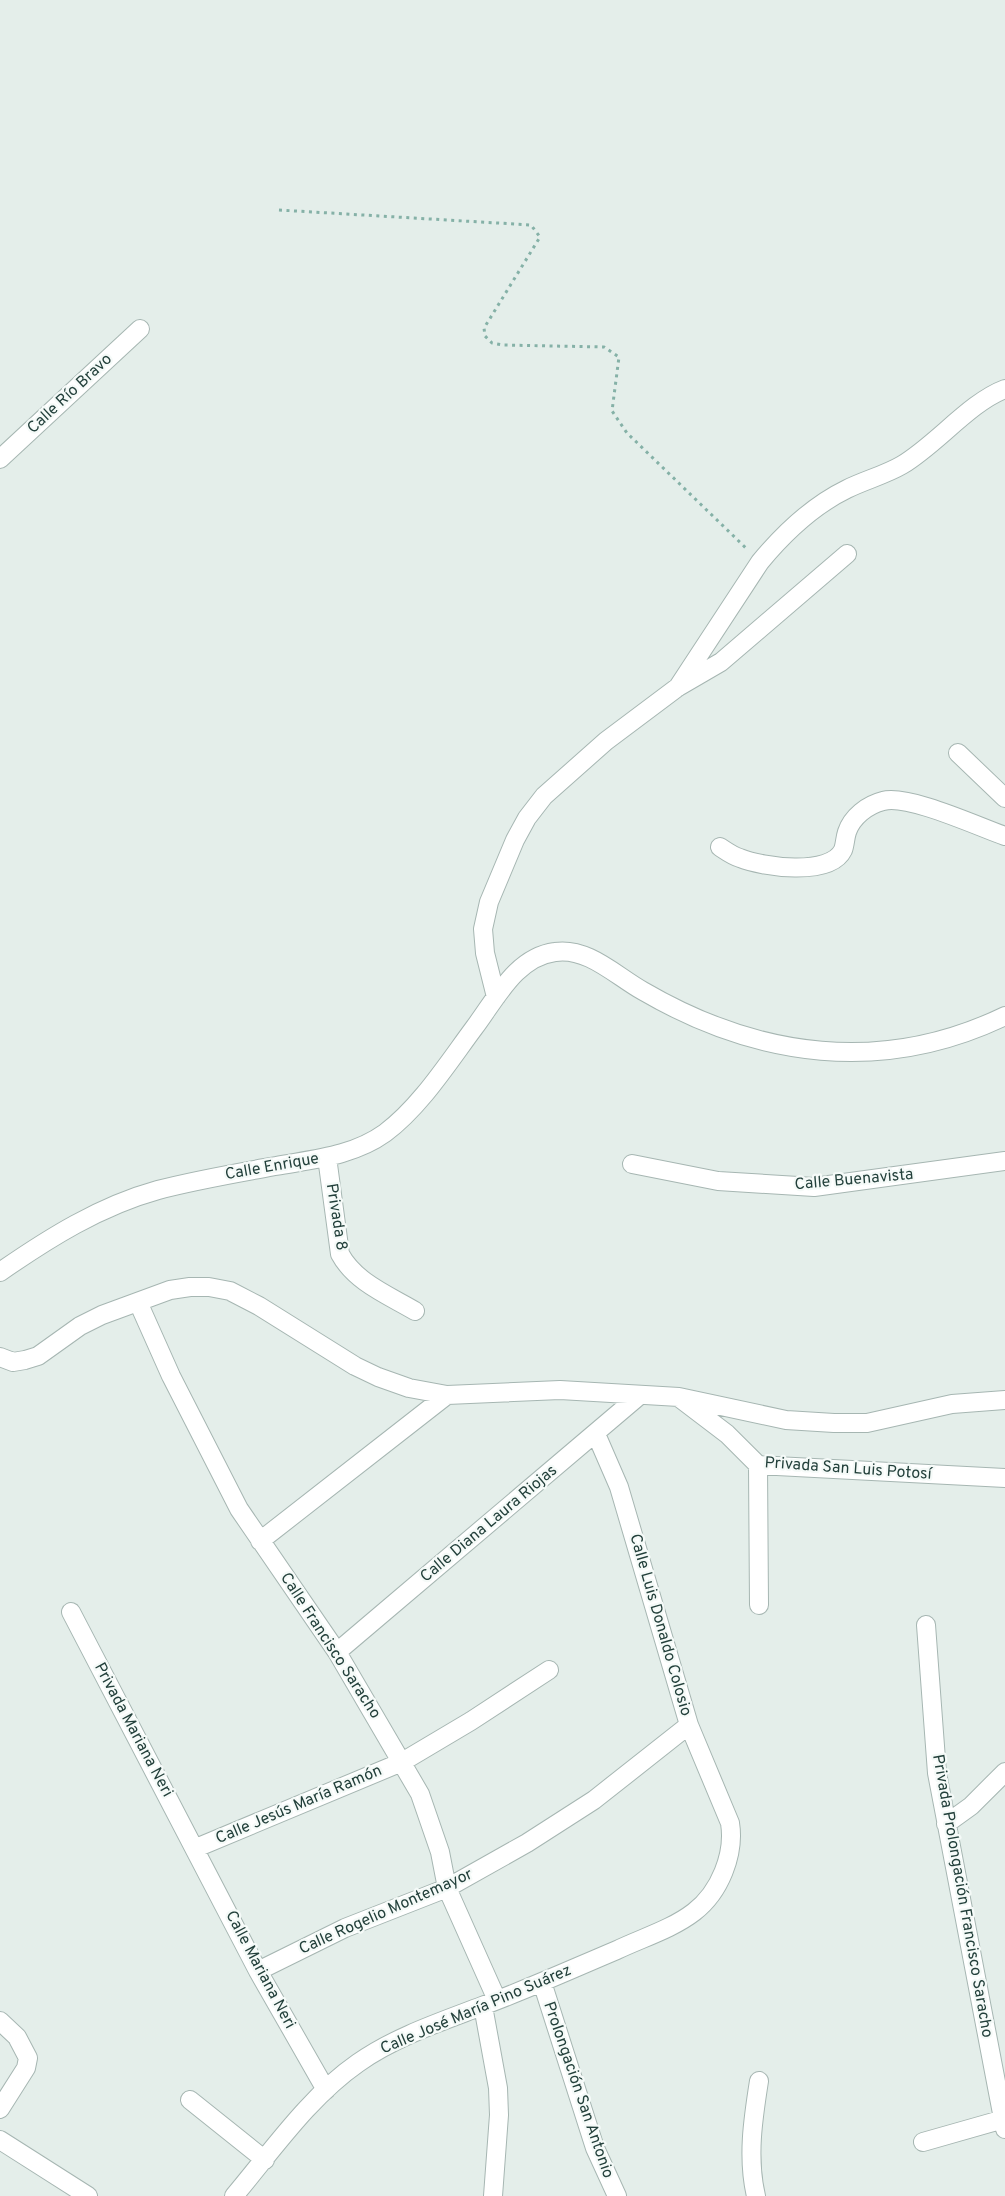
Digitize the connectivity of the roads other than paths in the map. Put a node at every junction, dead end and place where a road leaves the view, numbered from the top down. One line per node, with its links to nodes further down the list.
1 (140, 329): 3 (street, Calle Río Bravo)
2 (1005, 389): 5 (street)
3 (0, 459)
4 (846, 554): 5 (street)
5 (678, 687): 10 (street)
6 (958, 753): 7 (street)
7 (1005, 798)
8 (1005, 836): 9 (street)
9 (720, 847)
10 (496, 997): 11 (street, Calle Enrique); 12 (street, Calle Enrique)
11 (1005, 1016)
12 (327, 1157): 15 (street, Calle Enrique); 17 (street, Privada 8)
13 (1005, 1161): 14 (street, Calle Buenavista)
14 (633, 1164)
15 (0, 1272)
16 (138, 1302): 18 (street); 19 (street); 26 (street, Calle Francisco Saracho)
17 (415, 1311)
18 (0, 1357)
19 (447, 1395): 20 (street); 26 (street)
20 (640, 1395): 21 (street); 23 (street, Calle Diana Laura Riojas)
21 (679, 1397): 22 (street); 24 (street, Privada San Luis Potosí)
22 (1005, 1400)
23 (596, 1434): 30 (street, Calle Diana Laura Riojas); 32 (street, Calle Luis Donaldo Colosio)
24 (758, 1465): 25 (street, Privada San Luis Potosí); 27 (street)
25 (1005, 1478)
26 (260, 1541): 30 (street, Calle Francisco Saracho)
27 (759, 1605)
28 (70, 1612): 36 (street, Privada Mariana Neri)
29 (926, 1625): 35 (street, Privada Prolongación Francisco Saracho)
30 (337, 1652): 33 (street, Calle Francisco Saracho)
31 (549, 1670): 33 (street, Calle Jesús María Ramón)
32 (689, 1725): 37 (street, Calle Rogelio Montemayor); 38 (street, Calle Luis Donaldo Colosio)
33 (402, 1762): 36 (street, Calle Jesús María Ramón); 37 (street, Calle Francisco Saracho)
34 (1005, 1772): 35 (street)
35 (946, 1824): 47 (street, Privada Prolongación Francisco Saracho)
36 (196, 1848): 39 (street, Calle Mariana Neri)
37 (447, 1888): 39 (street, Calle Rogelio Montemayor); 41 (street, Calle Francisco Saracho)
38 (695, 1911): 40 (street, Calle José María Pino Suárez)
39 (258, 1971): 44 (street, Calle Mariana Neri)
40 (542, 1982): 41 (street, Calle José María Pino Suárez); 54 (street, Prolongación San Antonio)
41 (490, 2003): 44 (street, Calle José María Pino Suárez); 53 (street, Calle Francisco Saracho)
42 (0, 2021): 46 (street)
43 (759, 2081): 55 (street)
44 (326, 2090): 50 (street, Calle José María Pino Suárez)
45 (190, 2100): 50 (street)
46 (0, 2109)
47 (1004, 2124): 49 (street)
48 (0, 2140): 51 (street)
49 (923, 2142)
50 (265, 2160): 52 (street, Calle José María Pino Suárez)
51 (88, 2196)
52 (234, 2196)
53 (494, 2196)
54 (617, 2196)
55 (756, 2196)

